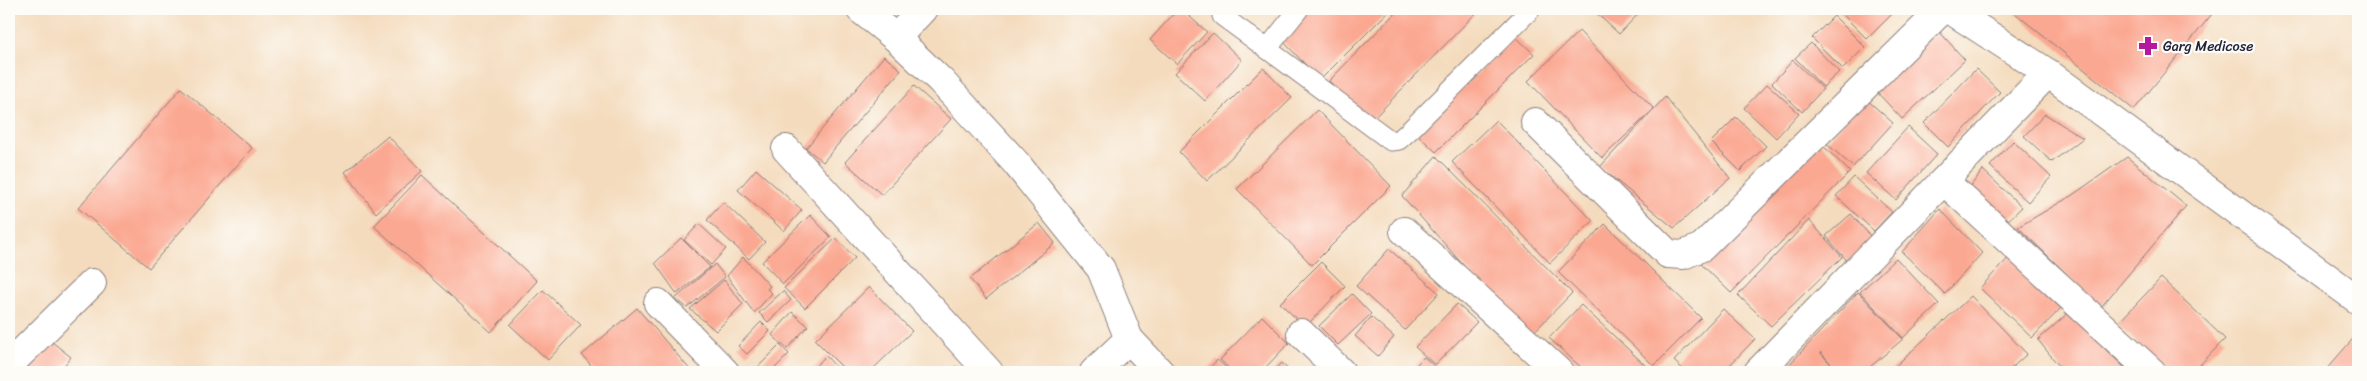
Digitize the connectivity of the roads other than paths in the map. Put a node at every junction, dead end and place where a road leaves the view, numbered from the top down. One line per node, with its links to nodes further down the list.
1 (860, 9): 8 (street)
2 (923, 9): 8 (street)
3 (1298, 9): 9 (lane)
4 (1531, 9): 9 (lane)
5 (1943, 9): 11 (street)
6 (1949, 9): 10 (street)
7 (1222, 16): 9 (lane)
8 (896, 38): 19 (street)
9 (1267, 49)
10 (2048, 73): 13 (street); 16 (street)
11 (1535, 122)
12 (786, 149): 22 (street)
13 (1944, 181): 27 (street); 28 (street)
14 (1404, 231): 26 (street)
15 (92, 282): 20 (street)
16 (2358, 300)
17 (658, 303): 21 (street)
18 (1301, 333): 25 (street)
19 (1129, 339): 23 (street); 24 (street)
20 (9, 365)
21 (725, 372)
22 (989, 372)
23 (1094, 372)
24 (1160, 372)
25 (1341, 372)
26 (1559, 372)
27 (1758, 372)
28 (2152, 372)

